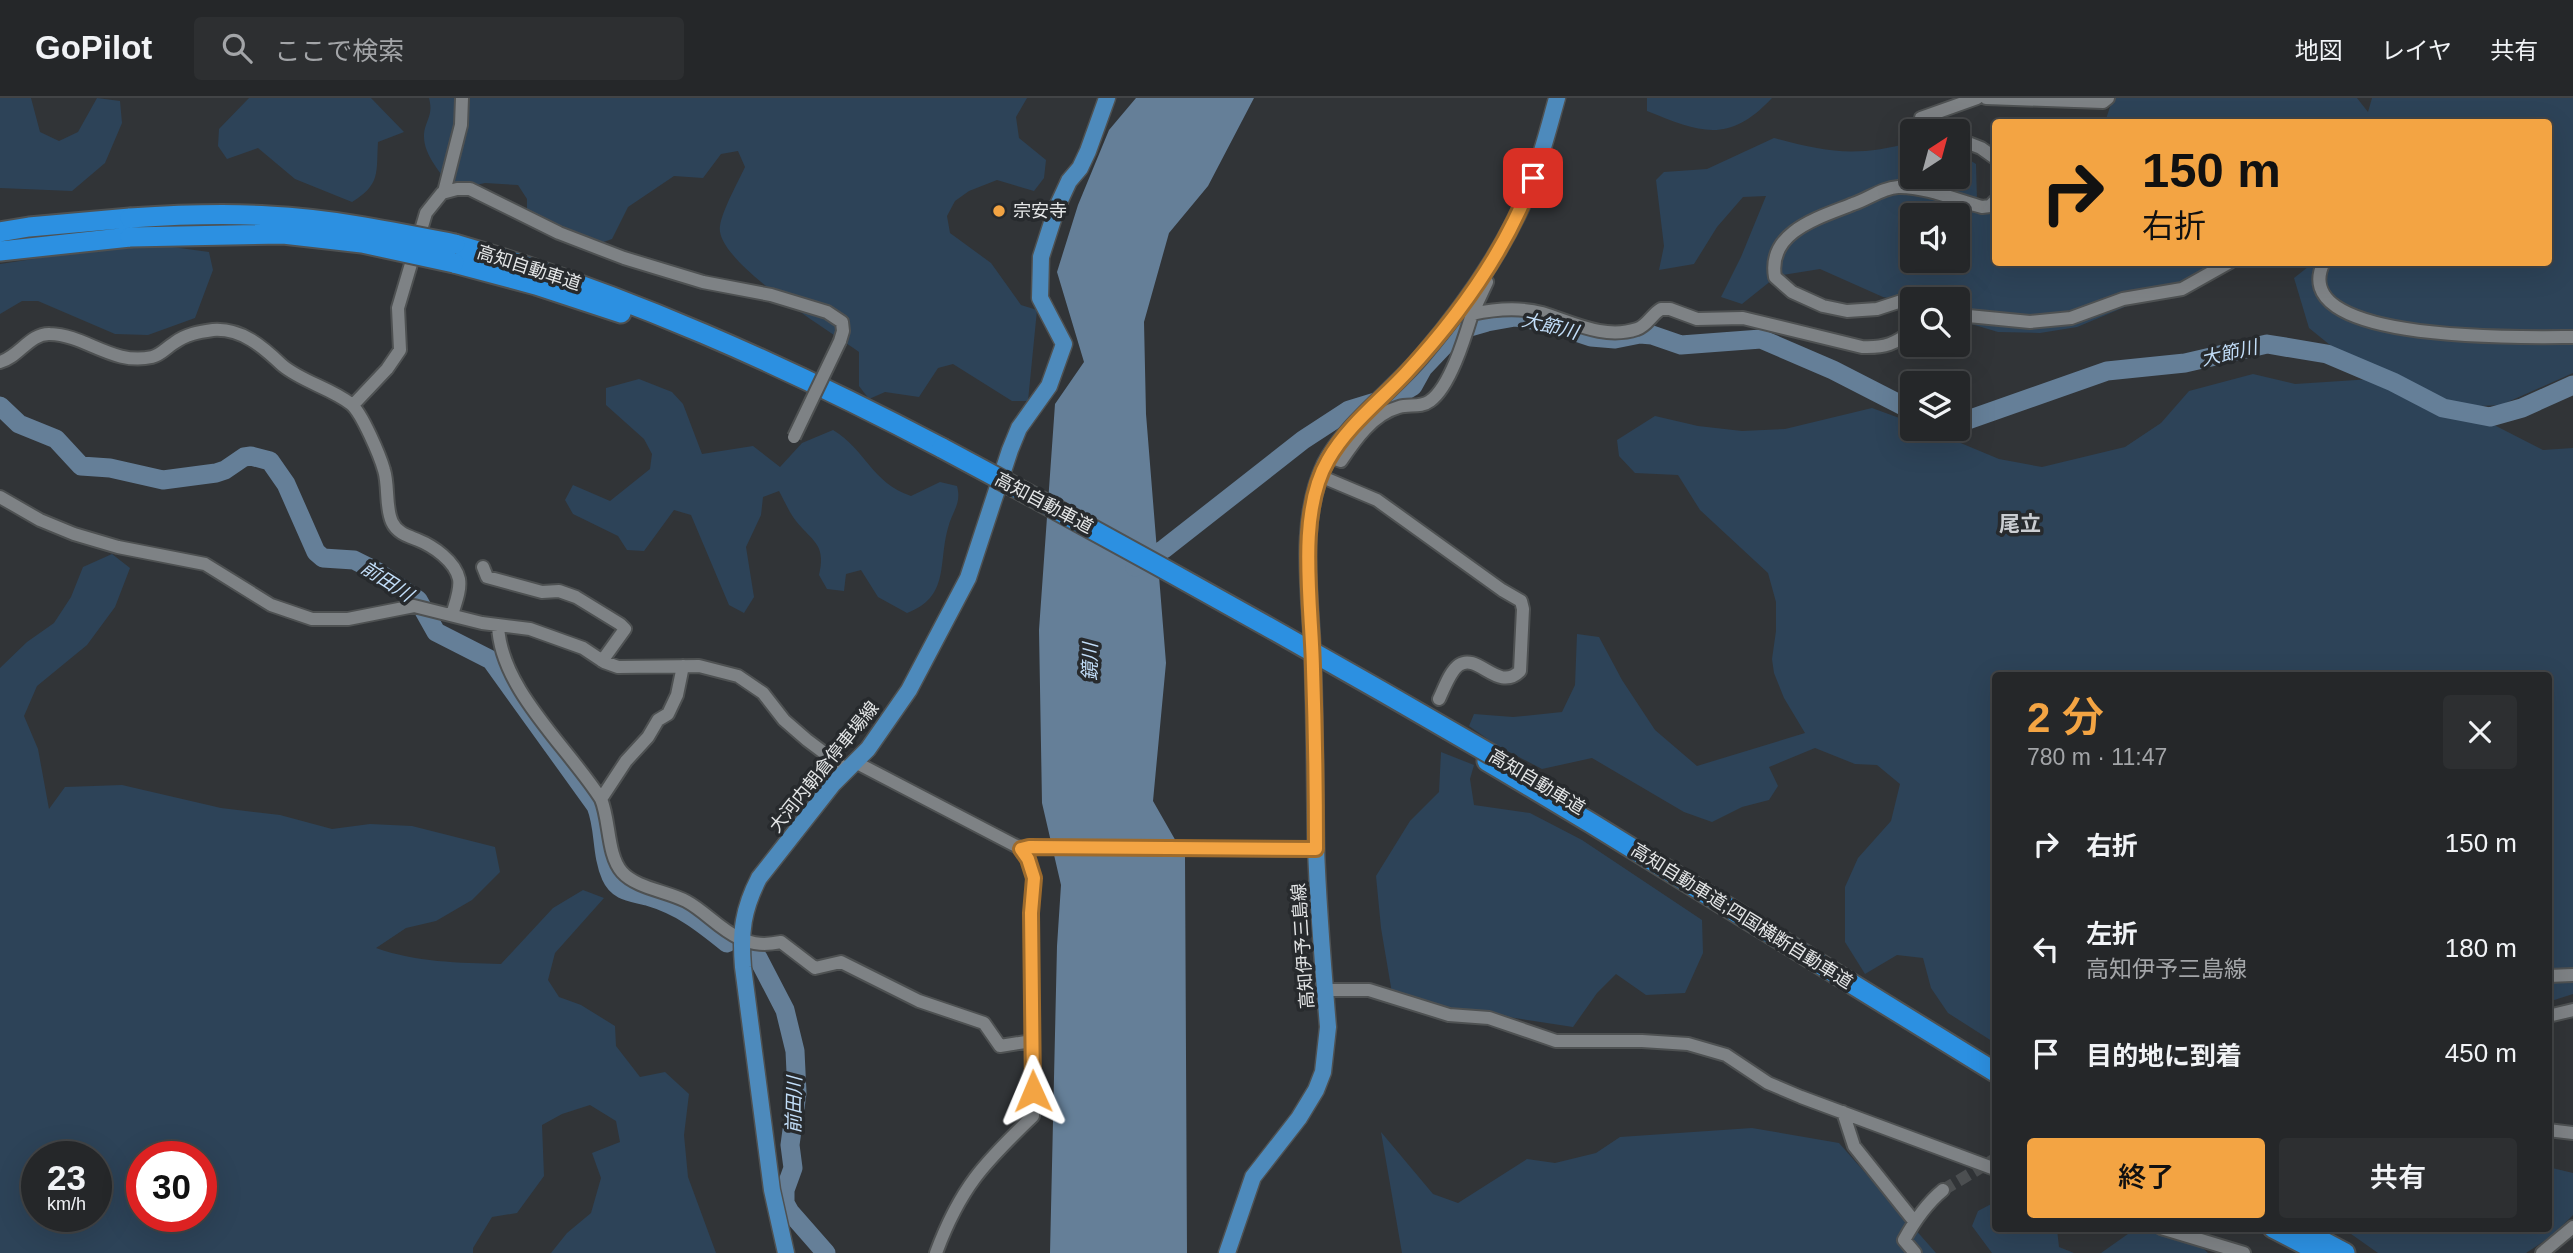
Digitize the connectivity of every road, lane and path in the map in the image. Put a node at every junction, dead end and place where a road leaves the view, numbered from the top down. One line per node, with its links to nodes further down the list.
1 (461, 98): 10 (street)
2 (1107, 98): 36 (main road, 大河内朝倉停車場線)
3 (1557, 98): 17 (main road, 高知伊予三島線)
4 (1977, 98): 7 (street)
5 (1986, 98): 6 (street)
6 (2108, 98)
7 (1921, 119)
8 (1970, 144): 9 (street)
9 (1992, 156)
10 (444, 192): 24 (street); 25 (street, bridge)
11 (1992, 204): 18 (street)
12 (130, 227): 13 (highway, 高知自動車道); 14 (highway, 高知自動車道); 35 (highway, 高知自動車道, bridge)
13 (0, 232)
14 (0, 251)
15 (2223, 266): 19 (street)
16 (2322, 266): 21 (street)
17 (1481, 276): 20 (street); 26 (main road, 高知伊予三島線)
18 (1900, 301)
19 (1970, 315)
20 (1471, 316): 22 (street); 26 (street)
21 (2573, 337)
22 (1900, 340)
23 (0, 362): 24 (street)
24 (353, 405): 30 (street)
25 (794, 437)
26 (1329, 457): 27 (main road, 高知伊予三島線)
27 (1320, 475): 34 (street); 39 (main road, 高知伊予三島線)
28 (0, 497): 30 (street)
29 (483, 567): 32 (street)
30 (447, 613): 31 (street)
31 (498, 625): 32 (street); 37 (street)
32 (602, 661): 33 (street)
33 (683, 666): 36 (street); 37 (street)
34 (1439, 699)
35 (1489, 758): 47 (highway, 高知自動車道); 48 (highway, 高知自動車道;四国横断自動車道)
36 (851, 766): 38 (street); 40 (main road, 大河内朝倉停車場線)
37 (601, 799): 40 (street)
38 (1025, 848): 39 (street); 46 (street)
39 (1316, 849): 43 (main road, 高知伊予三島線)
40 (740, 939): 46 (street); 59 (main road, 大河内朝倉停車場線)
41 (2573, 975): 42 (street)
42 (2552, 976)
43 (1325, 990): 49 (street); 61 (main road, 高知伊予三島線)
44 (2573, 1010): 45 (street)
45 (2552, 1015)
46 (1032, 1041): 60 (street)
47 (1992, 1059)
48 (1992, 1070)
49 (1843, 1112): 52 (street); 54 (street)
50 (2552, 1130): 51 (street)
51 (2573, 1133)
52 (1992, 1168)
53 (1943, 1190): 54 (street)
54 (1914, 1221): 62 (street)
55 (2573, 1227): 66 (street)
56 (2174, 1232): 63 (street)
57 (2281, 1232): 64 (highway)
58 (2306, 1232): 65 (highway)
59 (786, 1253)
60 (936, 1253)
61 (1227, 1253)
62 (1916, 1253)
63 (2245, 1253)
64 (2320, 1253)
65 (2345, 1253)
66 (2542, 1253)

